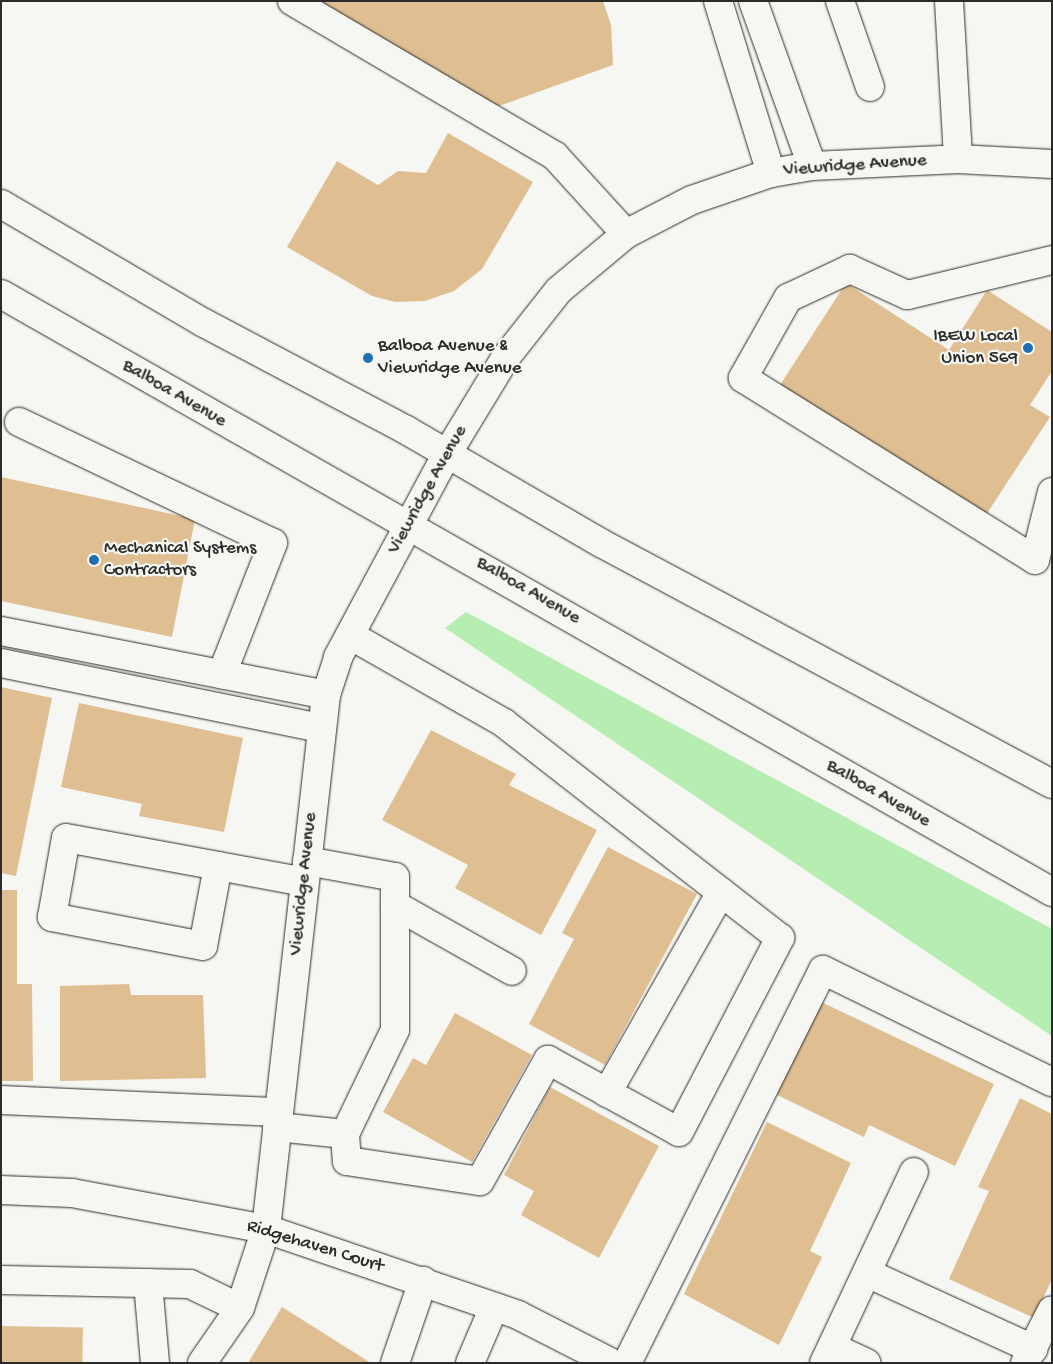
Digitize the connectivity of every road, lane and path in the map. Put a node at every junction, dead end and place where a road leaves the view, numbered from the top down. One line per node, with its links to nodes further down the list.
1 (292, 1): 12 (main road)
2 (718, 1): 10 (main road)
3 (753, 1): 9 (main road)
4 (840, 1): 6 (main road)
5 (949, 1): 7 (main road)
6 (870, 87)
7 (958, 159): 8 (main road, Viewridge Avenue); 9 (main road, Viewridge Avenue)
8 (1052, 164)
9 (812, 166): 10 (main road, Viewridge Avenue)
10 (770, 173): 12 (main road, Viewridge Avenue)
11 (1, 204): 16 (main road)
12 (626, 234): 16 (main road, Viewridge Avenue)
13 (1052, 260): 17 (main road)
14 (1, 294): 18 (main road, Balboa Avenue)
15 (19, 422): 22 (main road)
16 (447, 454): 18 (main road, Viewridge Avenue); 25 (main road)
17 (1052, 492)
18 (408, 524): 20 (main road, Viewridge Avenue); 29 (main road, Balboa Avenue)
19 (1, 631): 22 (main road)
20 (350, 635): 23 (main road, Viewridge Avenue); 28 (main road)
21 (1, 663): 24 (main road)
22 (222, 674): 23 (main road)
23 (326, 695): 24 (main road, Viewridge Avenue)
24 (321, 728): 27 (main road, Viewridge Avenue)
25 (1052, 784)
26 (218, 866): 26 (main road); 27 (main road)
27 (306, 871): 30 (main road); 35 (main road, Viewridge Avenue)
28 (721, 892): 33 (main road); 33 (main road)
29 (1052, 892)
30 (395, 905): 31 (main road); 36 (main road)
31 (512, 971)
32 (1052, 1082): 54 (main road)
33 (607, 1093): 36 (main road)
34 (1, 1100): 35 (main road)
35 (278, 1120): 36 (main road); 39 (main road, Viewridge Avenue)
36 (345, 1134)
37 (914, 1172): 40 (main road)
38 (1, 1190): 39 (main road, Ridgehaven Court)
39 (266, 1229): 42 (main road, Ridgehaven Court); 45 (main road, Viewridge Avenue)
40 (867, 1273): 47 (main road); 48 (main road)
41 (1, 1280): 43 (main road)
42 (423, 1281): 44 (main road, Ridgehaven Court); 51 (main road)
43 (148, 1283): 45 (main road); 49 (main road)
44 (494, 1307): 52 (main road); 53 (main road, Ridgehaven Court)
45 (240, 1308): 50 (main road, Viewridge Avenue)
46 (1052, 1310): 48 (main road)
47 (828, 1355): 55 (main road)
48 (1029, 1356)
49 (154, 1363)
50 (202, 1363)
51 (395, 1363)
52 (470, 1363)
53 (612, 1363)
54 (627, 1363)
55 (866, 1363)

